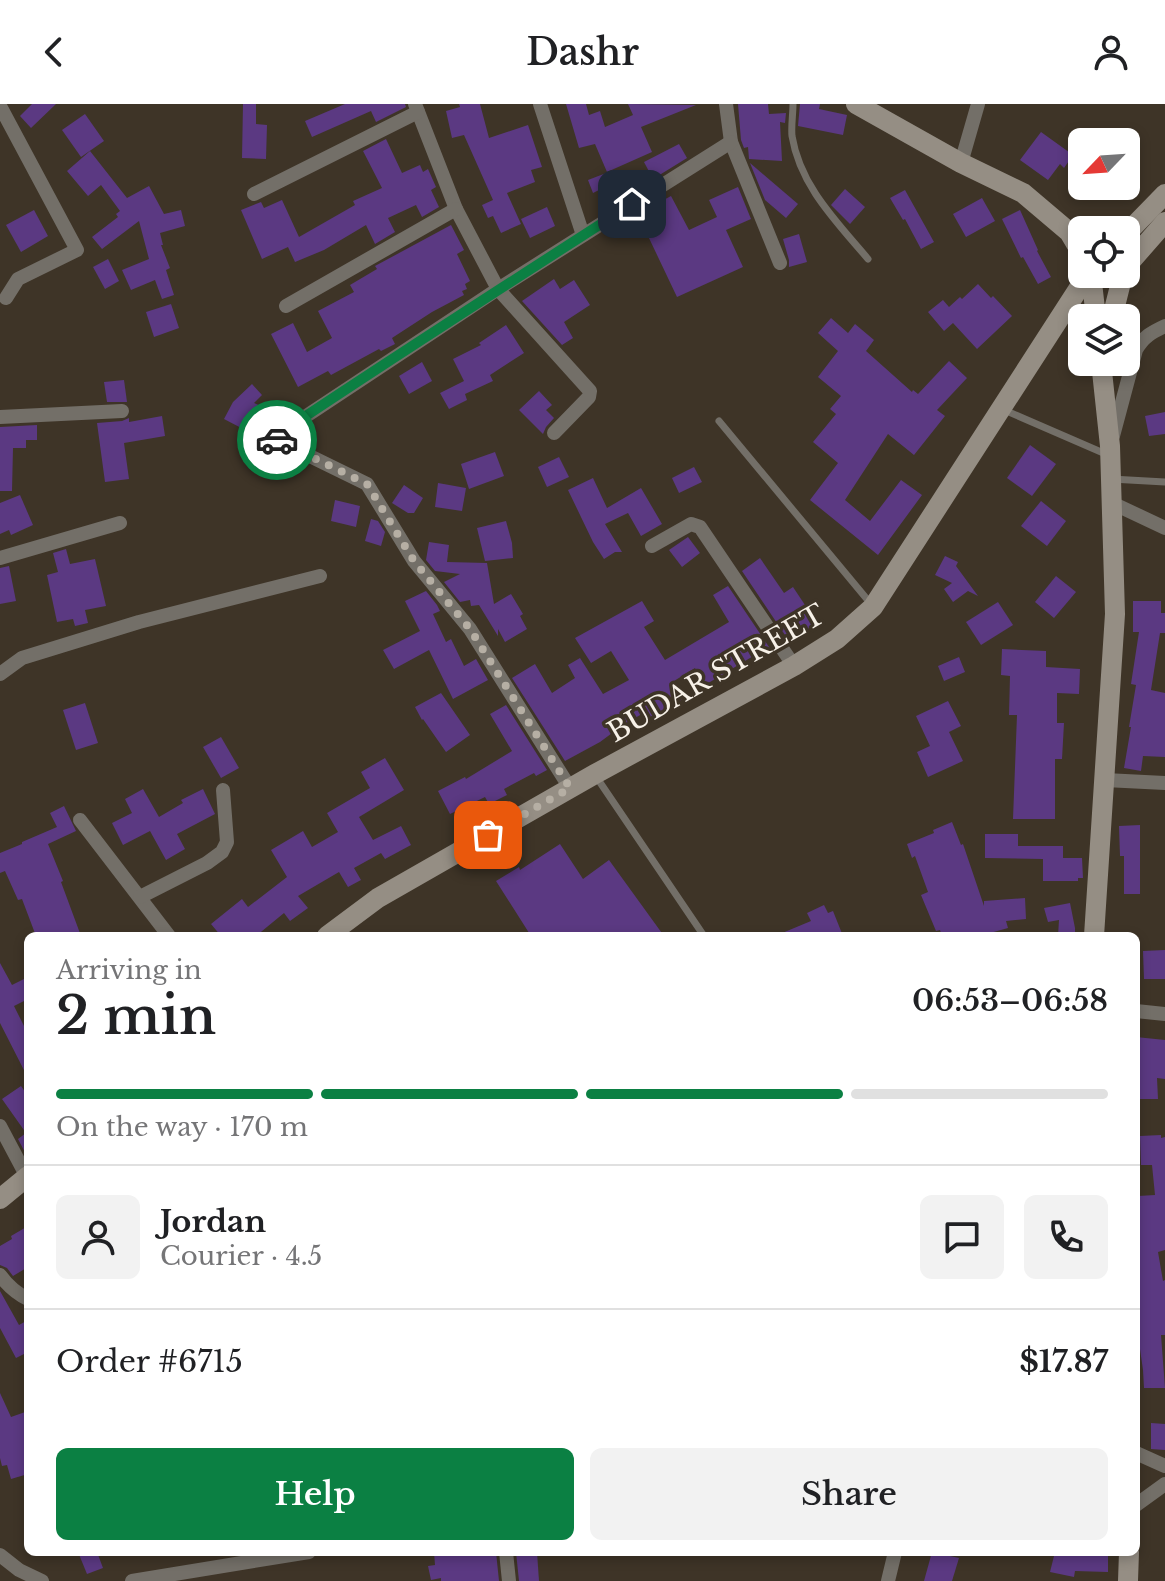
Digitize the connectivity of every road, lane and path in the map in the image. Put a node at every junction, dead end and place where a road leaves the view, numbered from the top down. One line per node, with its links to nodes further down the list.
1 (540, 104): 16 (street)
2 (726, 104): 8 (street)
3 (793, 104): 18 (lane)
4 (856, 104): 9 (main road)
5 (978, 104): 9 (street)
6 (1, 106): 22 (street)
7 (417, 108): 10 (street); 12 (street)
8 (731, 142): 16 (street); 19 (street)
9 (961, 163): 15 (main road)
10 (254, 194)
11 (1165, 194): 13 (main road)
12 (456, 209): 21 (street); 23 (street)
13 (1140, 220)
14 (1165, 222): 17 (main road)
15 (1068, 231)
16 (583, 235): 21 (street)
17 (1140, 251)
18 (868, 259)
19 (780, 263)
20 (1081, 288): 26 (main road, BUDAR STREET)
21 (498, 289): 30 (street); 46 (street)
22 (6, 298)
23 (286, 306)
24 (1165, 326): 31 (street)
25 (1103, 376): 31 (main road)
26 (1002, 409): 31 (lane); 40 (main road, BUDAR STREET)
27 (122, 411): 28 (street)
28 (0, 417)
29 (719, 421): 40 (lane)
30 (554, 433)
31 (1110, 451): 32 (main road)
32 (1111, 479): 33 (lane); 34 (main road)
33 (1165, 482)
34 (1112, 503): 36 (street); 44 (main road)
35 (120, 523): 38 (street)
36 (1165, 528)
37 (652, 546): 41 (street)
38 (0, 558)
39 (320, 576): 42 (street)
40 (873, 607): 41 (main road, BUDAR STREET)
41 (794, 666): 43 (main road, BUDAR STREET)
42 (0, 674)
43 (595, 774): 46 (main road, BUDAR STREET); 52 (lane)
44 (1105, 780): 45 (street); 53 (main road)
45 (1165, 783)
46 (570, 788): 51 (main road, BUDAR STREET)
47 (223, 790): 49 (street)
48 (80, 820): 49 (street)
49 (140, 897): 50 (street)
50 (166, 932)
51 (332, 932)
52 (701, 932)
53 (1094, 932)
54 (1140, 1011): 55 (street)
55 (1165, 1014)
56 (0, 1126): 57 (street)
57 (24, 1169)
58 (24, 1179): 59 (main road)
59 (0, 1199)
60 (0, 1275): 61 (street)
61 (24, 1297)
62 (1140, 1455): 63 (street)
63 (1165, 1466)
64 (1165, 1484): 65 (street)
65 (1140, 1502)
66 (0, 1555): 71 (street)
67 (285, 1556): 72 (street)
68 (506, 1556): 73 (street)
69 (894, 1556): 74 (street)
70 (1129, 1556): 75 (main road)
71 (42, 1581)
72 (132, 1581)
73 (509, 1581)
74 (888, 1581)
75 (1128, 1581)

